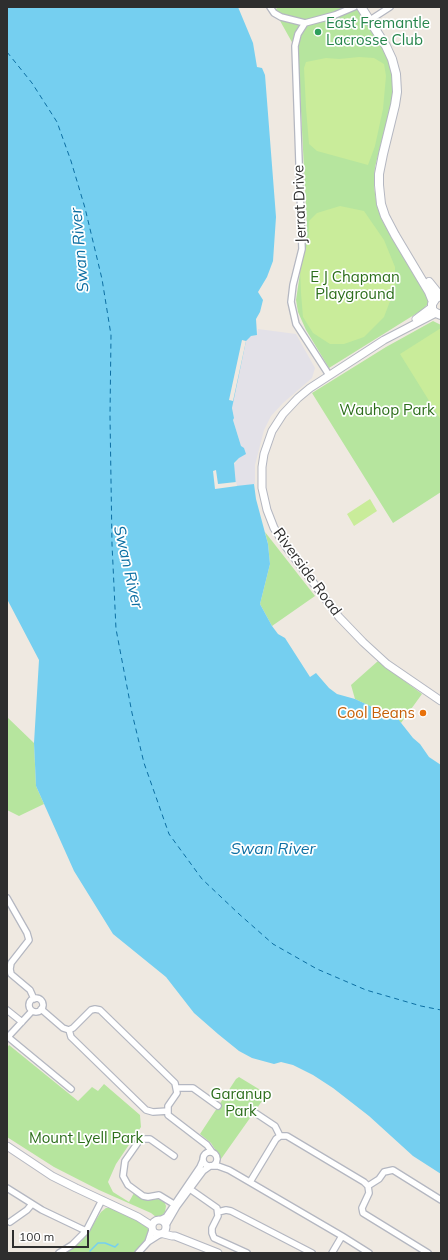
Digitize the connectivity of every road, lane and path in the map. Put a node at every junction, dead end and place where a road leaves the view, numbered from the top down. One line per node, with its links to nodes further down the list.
1 (270, 7): 7 (street)
2 (354, 7): 7 (street)
3 (361, 7): 6 (main road)
4 (366, 7): 6 (main road)
5 (390, 7): 6 (street)
6 (371, 19): 8 (main road); 9 (main road)
7 (305, 23): 10 (street, Jerrat Drive)
8 (441, 297): 9 (main road)
9 (435, 309): 10 (street, Riverside Road)
10 (329, 375): 11 (street, Riverside Road)
11 (441, 701)
12 (7, 898): 13 (street)
13 (9, 961): 14 (street)
14 (34, 999): 15 (street); 17 (street)
15 (42, 1009): 17 (street); 19 (street)
16 (7, 1010): 18 (street)
17 (32, 1011): 18 (street)
18 (22, 1022): 20 (street)
19 (68, 1030): 21 (street); 24 (street)
20 (8, 1038): 22 (street)
21 (177, 1088): 23 (street); 24 (street)
22 (71, 1089)
23 (218, 1106)
24 (168, 1111): 27 (street)
25 (254, 1112): 26 (street)
26 (280, 1136): 36 (street); 37 (street)
27 (203, 1142): 29 (street); 30 (street)
28 (7, 1146): 40 (street)
29 (212, 1152): 30 (street); 33 (street)
30 (205, 1154): 32 (street)
31 (174, 1156): 43 (street)
32 (203, 1160): 34 (street); 39 (street)
33 (217, 1160): 34 (street); 35 (street)
34 (211, 1166): 35 (street); 39 (street)
35 (229, 1170): 36 (street)
36 (250, 1182): 51 (street)
37 (368, 1186): 41 (street); 60 (street)
38 (7, 1188): 42 (street)
39 (188, 1189): 43 (street); 44 (street)
40 (102, 1200): 45 (street); 50 (street)
41 (441, 1200)
42 (32, 1204): 47 (street); 50 (street)
43 (176, 1205): 46 (street); 49 (street)
44 (218, 1212): 56 (street); 57 (street)
45 (138, 1217): 46 (street); 48 (street)
46 (159, 1220): 48 (street); 49 (street)
47 (10, 1222)
48 (152, 1228): 49 (street); 52 (street)
49 (164, 1230): 52 (street); 55 (street)
50 (86, 1231): 53 (street)
51 (342, 1236): 58 (street); 59 (street)
52 (148, 1242): 54 (street)
53 (59, 1253)
54 (138, 1253)
55 (218, 1253)
56 (247, 1253)
57 (312, 1253)
58 (332, 1253)
59 (370, 1253)
60 (428, 1253)

